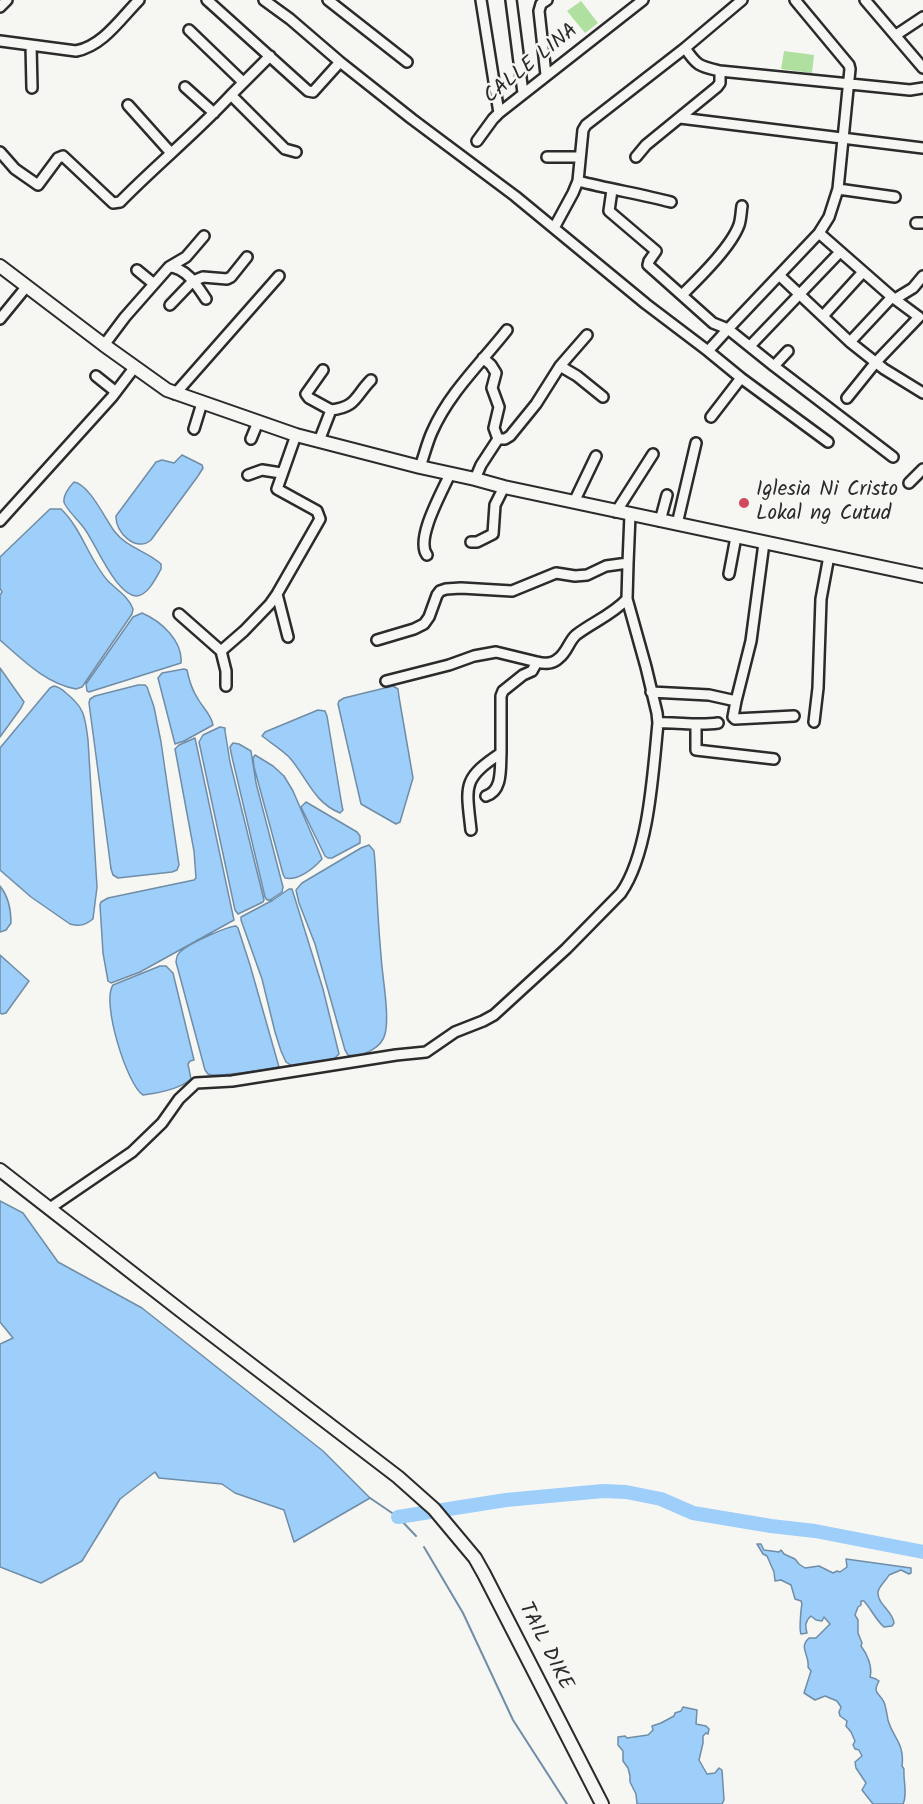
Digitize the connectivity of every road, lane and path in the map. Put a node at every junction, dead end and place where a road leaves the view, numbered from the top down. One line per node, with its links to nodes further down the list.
1 (7, 0): 13 (street)
2 (139, 0): 18 (street)
3 (207, 0): 20 (street)
4 (264, 0): 21 (street)
5 (328, 0): 22 (street)
6 (482, 0): 35 (street)
7 (511, 0): 31 (street)
8 (547, 0): 25 (street)
9 (644, 0): 25 (street, CALLE LINA)
10 (742, 0): 19 (street)
11 (795, 0): 27 (street)
12 (865, 0): 16 (street)
13 (0, 8)
14 (923, 17): 16 (street)
15 (189, 30): 26 (street)
16 (896, 35): 23 (street)
17 (0, 41): 18 (street)
18 (31, 45): 29 (street)
19 (685, 48): 24 (street); 44 (street)
20 (270, 56): 21 (street); 26 (street)
21 (340, 62): 52 (street)
22 (407, 62)
23 (923, 68)
24 (720, 71): 27 (street); 36 (street)
25 (546, 75): 31 (street, CALLE LINA)
26 (243, 82): 32 (street)
27 (849, 84): 30 (street); 37 (street)
28 (185, 87): 34 (street)
29 (32, 88)
30 (923, 88)
31 (523, 93): 35 (street, CALLE LINA)
32 (231, 95): 34 (street); 41 (street)
33 (128, 105): 42 (street)
34 (214, 113): 42 (street)
35 (499, 113): 38 (street, CALLE LINA)
36 (680, 118): 37 (street); 45 (street)
37 (842, 139): 39 (street); 47 (street)
38 (477, 141)
39 (923, 148)
40 (0, 152): 42 (street)
41 (296, 152)
42 (171, 153)
43 (547, 157): 44 (street)
44 (579, 157): 46 (street)
45 (636, 157)
46 (578, 181): 48 (street); 52 (street)
47 (838, 189): 49 (street); 53 (street)
48 (612, 190): 50 (street); 67 (street)
49 (895, 197)
50 (671, 202)
51 (742, 206): 67 (street)
52 (554, 228): 81 (street)
53 (819, 233): 55 (street); 62 (street)
54 (204, 236): 58 (street)
55 (840, 252): 60 (street); 68 (street)
56 (247, 257): 64 (street)
57 (0, 266): 66 (street)
58 (169, 267): 64 (street); 65 (street)
59 (137, 270): 65 (street)
60 (863, 272): 69 (street); 73 (street)
61 (279, 276): 94 (street)
62 (780, 276): 68 (street); 75 (street)
63 (923, 276): 69 (street)
64 (193, 281): 70 (street); 71 (street)
65 (154, 284): 79 (street)
66 (27, 286): 74 (street); 79 (street)
67 (682, 295): 75 (street)
68 (799, 295): 73 (street); 80 (street)
69 (893, 298): 72 (street); 78 (street)
70 (206, 299)
71 (170, 305)
72 (921, 315): 84 (street)
73 (823, 316): 78 (street)
74 (0, 320)
75 (728, 329): 80 (street); 81 (street)
76 (507, 330): 83 (street)
77 (587, 335): 85 (street)
78 (850, 342): 84 (street)
79 (104, 345): 87 (street)
80 (750, 346): 86 (street)
81 (708, 351): 90 (street)
82 (788, 351): 86 (street)
83 (483, 358): 104 (street); 111 (street)
84 (876, 362): 93 (street); 96 (street)
85 (560, 366): 95 (street); 104 (street)
86 (774, 366): 110 (street)
87 (134, 368): 92 (street); 94 (street)
88 (323, 370): 98 (street)
89 (96, 376): 92 (street)
90 (741, 378): 99 (street); 106 (street)
91 (371, 380): 98 (street)
92 (116, 392): 123 (street)
93 (923, 393)
94 (175, 394): 97 (street)
95 (603, 397)
96 (847, 398)
97 (202, 403): 100 (street); 101 (street)
98 (331, 410): 105 (street)
99 (711, 417)
100 (258, 422): 102 (street); 103 (street)
101 (194, 429)
102 (296, 435): 105 (street); 113 (street)
103 (251, 439)
104 (498, 439): 116 (street)
105 (319, 441): 111 (street)
106 (828, 442)
107 (696, 444): 125 (street)
108 (653, 454): 121 (street)
109 (596, 456): 120 (street)
110 (893, 457)
111 (420, 467): 115 (street)
112 (922, 471): 117 (street)
113 (282, 473): 114 (street); 134 (street)
114 (248, 474)
115 (450, 474): 116 (street); 129 (street)
116 (476, 479): 118 (street)
117 (909, 483)
118 (504, 488): 120 (street); 127 (street)
119 (667, 495): 124 (street)
120 (574, 502): 121 (street)
121 (616, 512): 122 (street)
122 (630, 515): 124 (street); 131 (street)
123 (0, 521)
124 (660, 521): 125 (street)
125 (677, 524): 126 (street)
126 (736, 537): 128 (street); 132 (street)
127 (471, 542)
128 (764, 543): 130 (street); 144 (street)
129 (427, 555)
130 (829, 556): 133 (street); 146 (street)
131 (628, 564): 135 (street); 138 (street)
132 (729, 574)
133 (923, 576)
134 (277, 594): 137 (street); 139 (street)
135 (627, 599): 140 (street); 143 (street)
136 (178, 614): 139 (street)
137 (288, 637)
138 (377, 639)
139 (221, 651): 142 (street)
140 (537, 662): 141 (street); 150 (street)
141 (386, 681)
142 (226, 686)
143 (651, 692): 144 (street); 147 (street)
144 (736, 701): 145 (street)
145 (794, 716)
146 (814, 722)
147 (658, 723): 149 (street); 155 (street)
148 (718, 723): 149 (street)
149 (696, 724): 151 (street)
150 (501, 753): 152 (street); 153 (street)
151 (774, 759)
152 (486, 796)
153 (471, 830)
154 (0, 1170): 155 (street, TAIL DIKE)
155 (50, 1208): 156 (street, TAIL DIKE)
156 (602, 1804)

